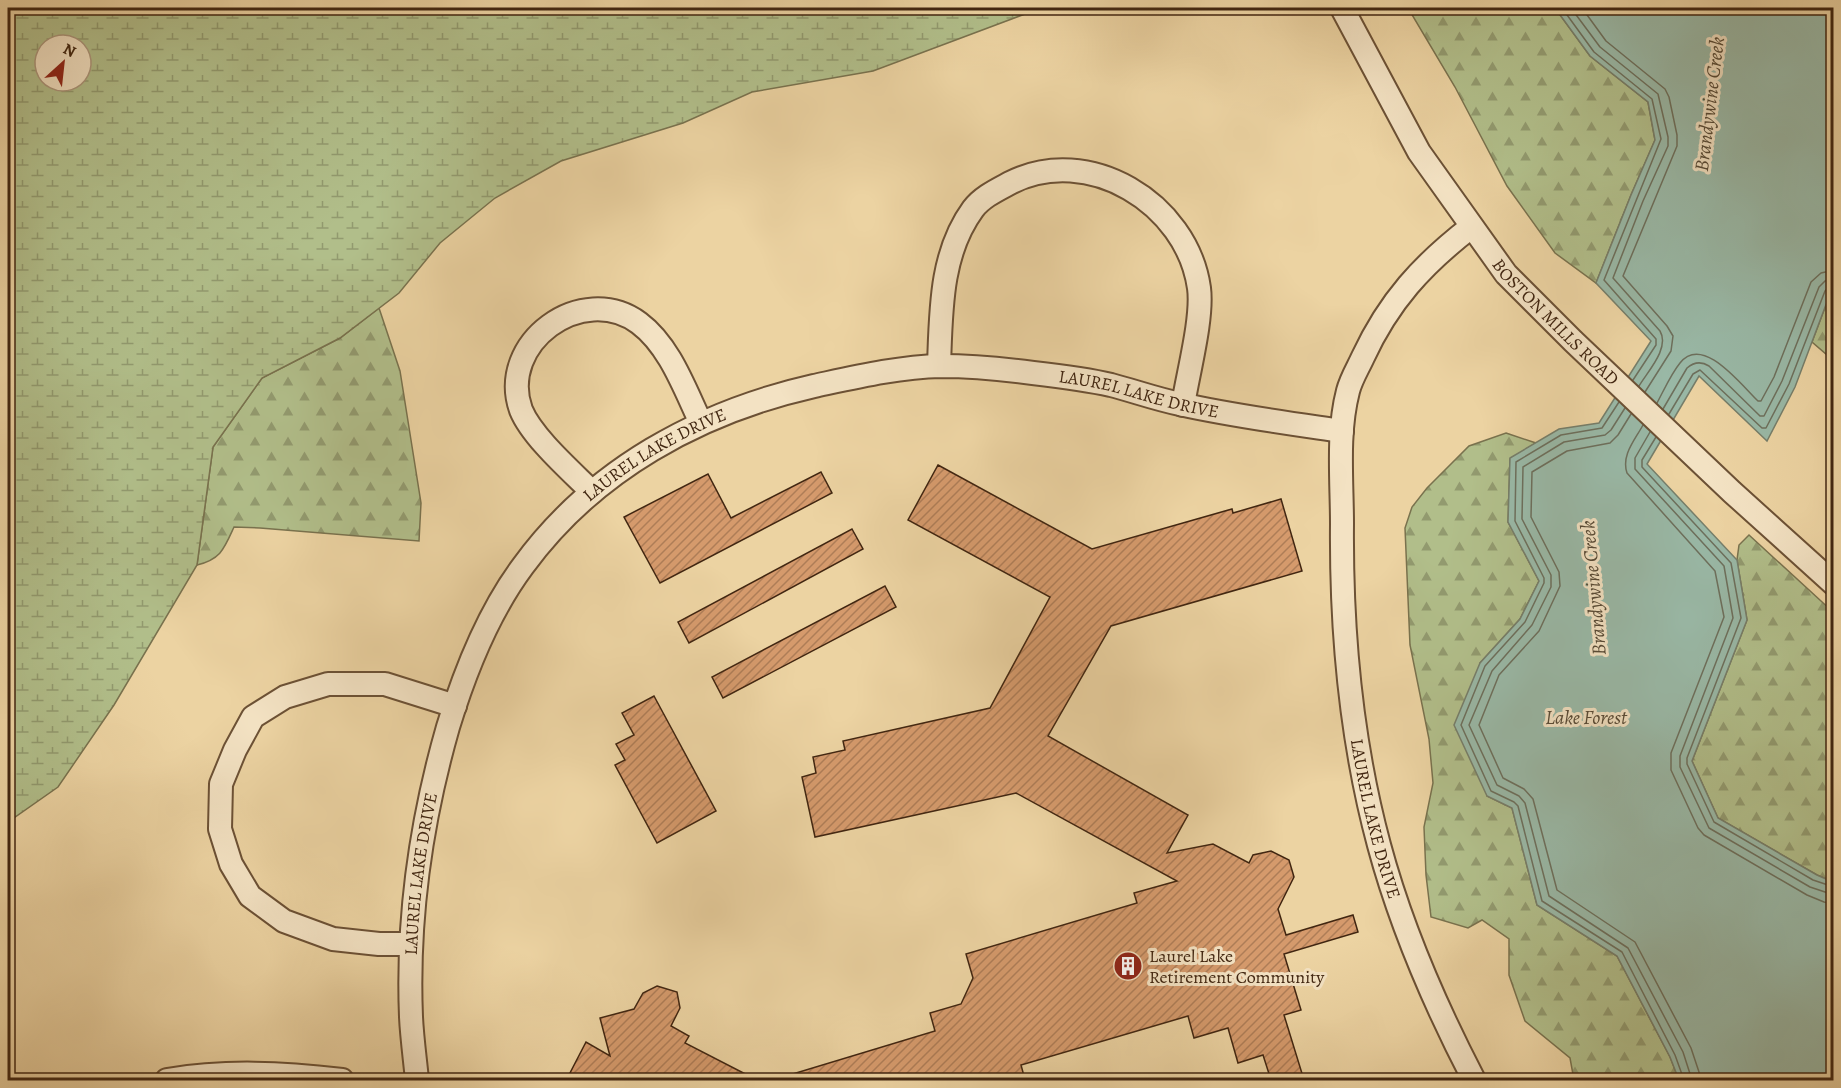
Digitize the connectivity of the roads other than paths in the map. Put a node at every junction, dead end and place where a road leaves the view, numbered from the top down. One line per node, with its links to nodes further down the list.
1 (1342, 8): 2 (street, BOSTON MILLS ROAD)
2 (1471, 227): 6 (street, LAUREL LAKE DRIVE); 8 (street, BOSTON MILLS ROAD)
3 (939, 366): 4 (street, LAUREL LAKE DRIVE); 4 (street); 5 (street, LAUREL LAKE DRIVE)
4 (1183, 405): 6 (street, LAUREL LAKE DRIVE)
5 (701, 423): 7 (street, LAUREL LAKE DRIVE); 7 (street)
6 (1342, 431): 14 (street, LAUREL LAKE DRIVE)
7 (592, 492): 9 (street, LAUREL LAKE DRIVE)
8 (1833, 584)
9 (455, 706): 10 (street, LAUREL LAKE DRIVE); 10 (street)
10 (411, 944): 13 (street, LAUREL LAKE DRIVE)
11 (167, 1080): 12 (street)
12 (342, 1080)
13 (417, 1080)
14 (1474, 1080)

